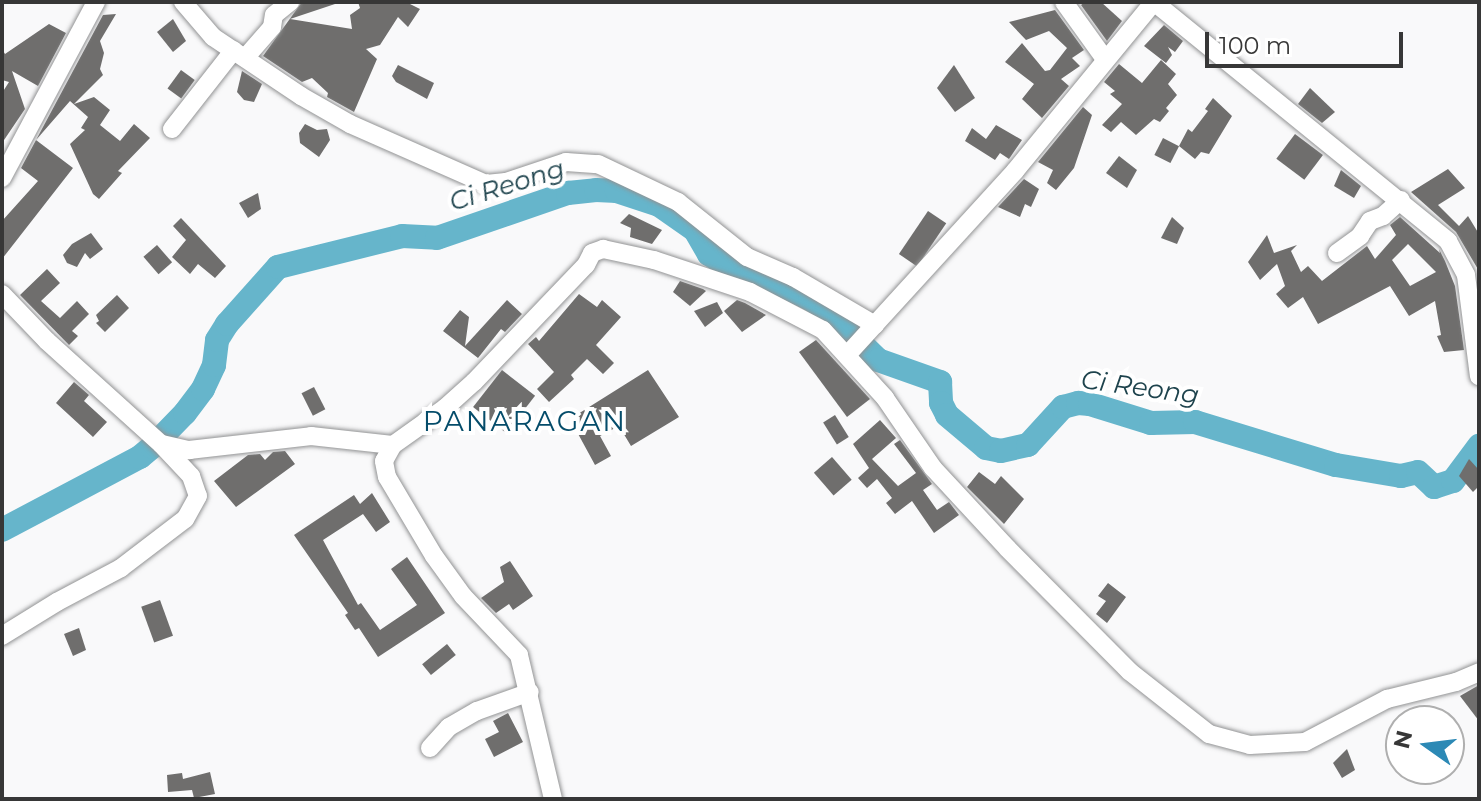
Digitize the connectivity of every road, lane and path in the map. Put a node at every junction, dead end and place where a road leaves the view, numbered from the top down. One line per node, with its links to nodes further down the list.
1 (96, 2): 9 (street)
2 (183, 2): 6 (street)
3 (290, 2): 6 (street)
4 (1064, 2): 7 (street)
5 (1154, 2): 7 (street); 10 (street)
6 (240, 54): 8 (street); 13 (street)
7 (1105, 59): 13 (street)
8 (172, 129)
9 (2, 178)
10 (1401, 200): 11 (street); 15 (street)
11 (1337, 253)
12 (2, 294): 16 (street)
13 (873, 328): 14 (street)
14 (852, 350): 17 (street); 19 (street)
15 (1479, 376)
16 (154, 438): 17 (street); 18 (street)
17 (393, 445): 20 (street)
18 (2, 636)
19 (1479, 672)
20 (530, 692): 21 (street); 22 (street)
21 (430, 748)
22 (553, 799)

